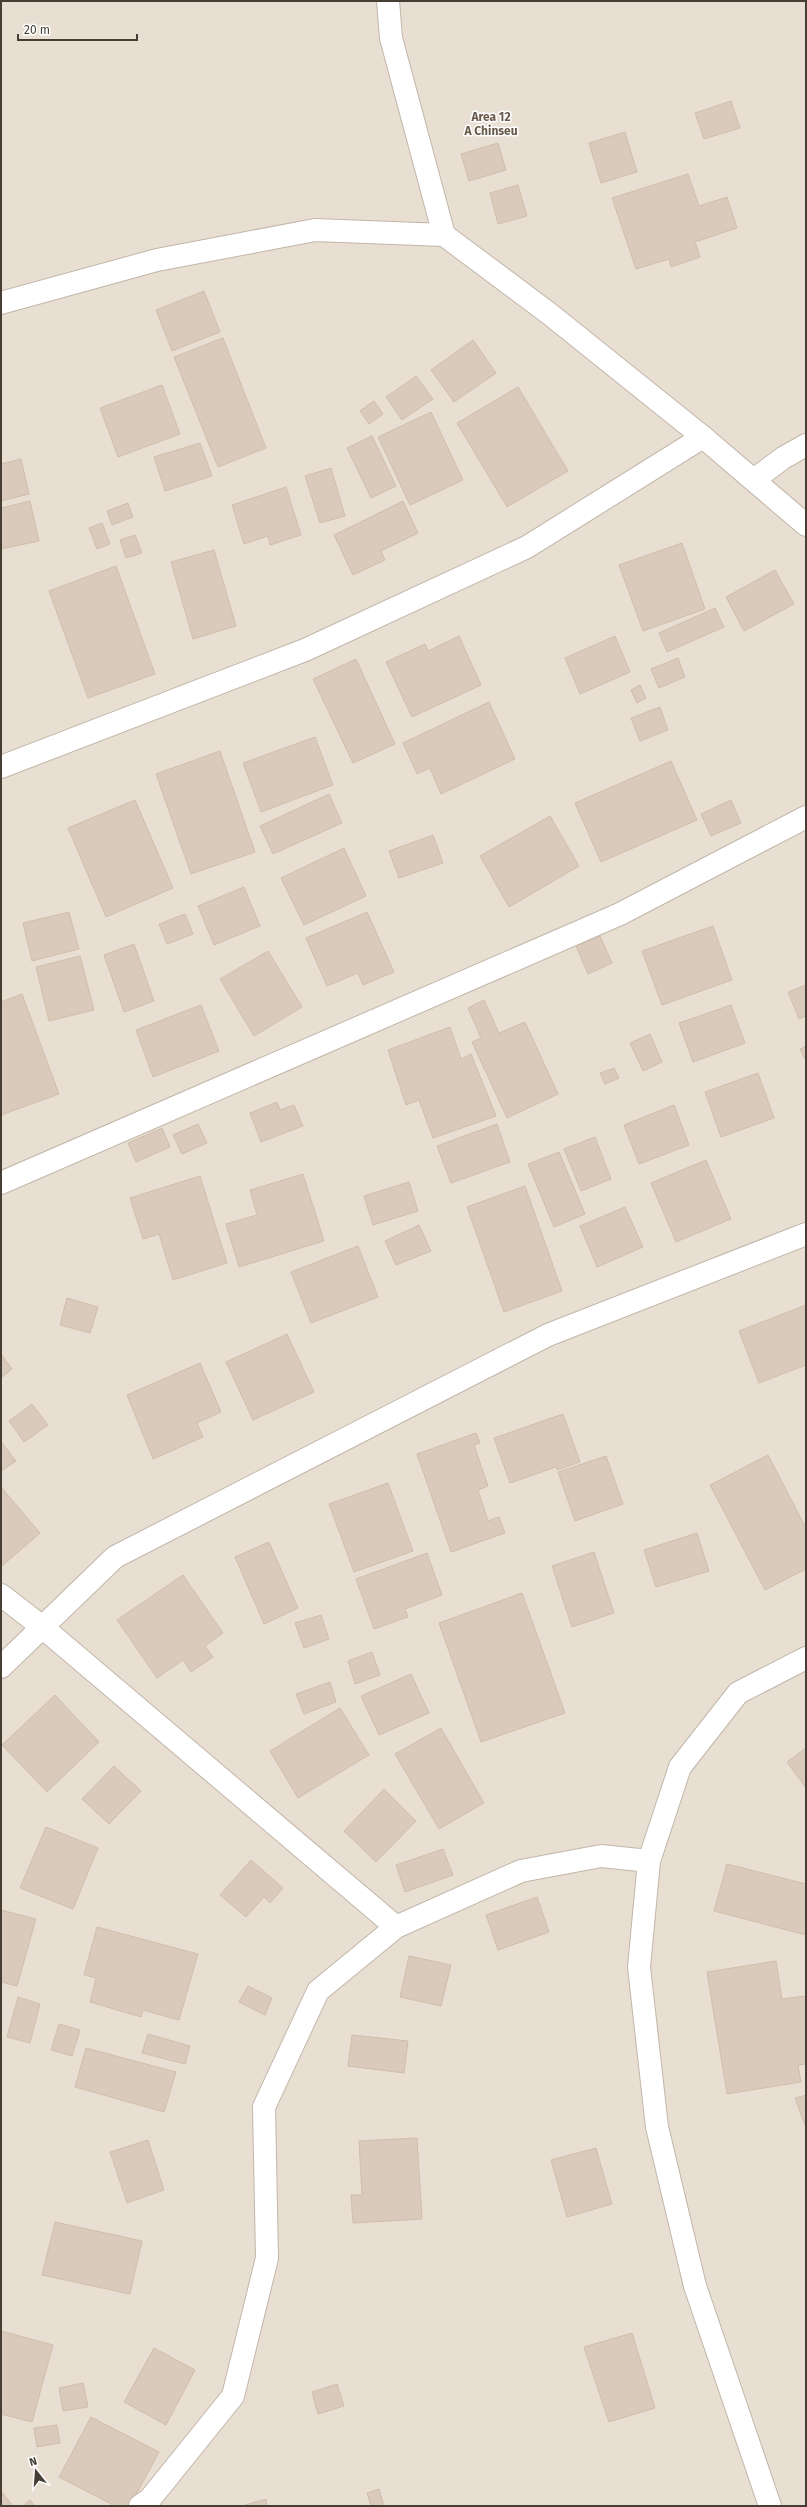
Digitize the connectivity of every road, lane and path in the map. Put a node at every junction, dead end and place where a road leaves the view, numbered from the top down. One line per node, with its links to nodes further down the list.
1 (388, 1): 2 (street)
2 (444, 234): 3 (street); 4 (street)
3 (1, 303)
4 (703, 437): 6 (street); 8 (street)
5 (806, 444): 6 (street)
6 (755, 480): 7 (street)
7 (806, 525)
8 (1, 768)
9 (806, 817): 10 (street)
10 (1, 1183)
11 (806, 1234): 13 (street)
12 (1, 1595): 13 (street)
13 (41, 1626): 15 (street); 17 (street)
14 (806, 1658): 16 (street)
15 (1, 1667)
16 (649, 1861): 17 (street); 19 (street)
17 (396, 1927): 18 (street)
18 (140, 2506)
19 (770, 2506)

